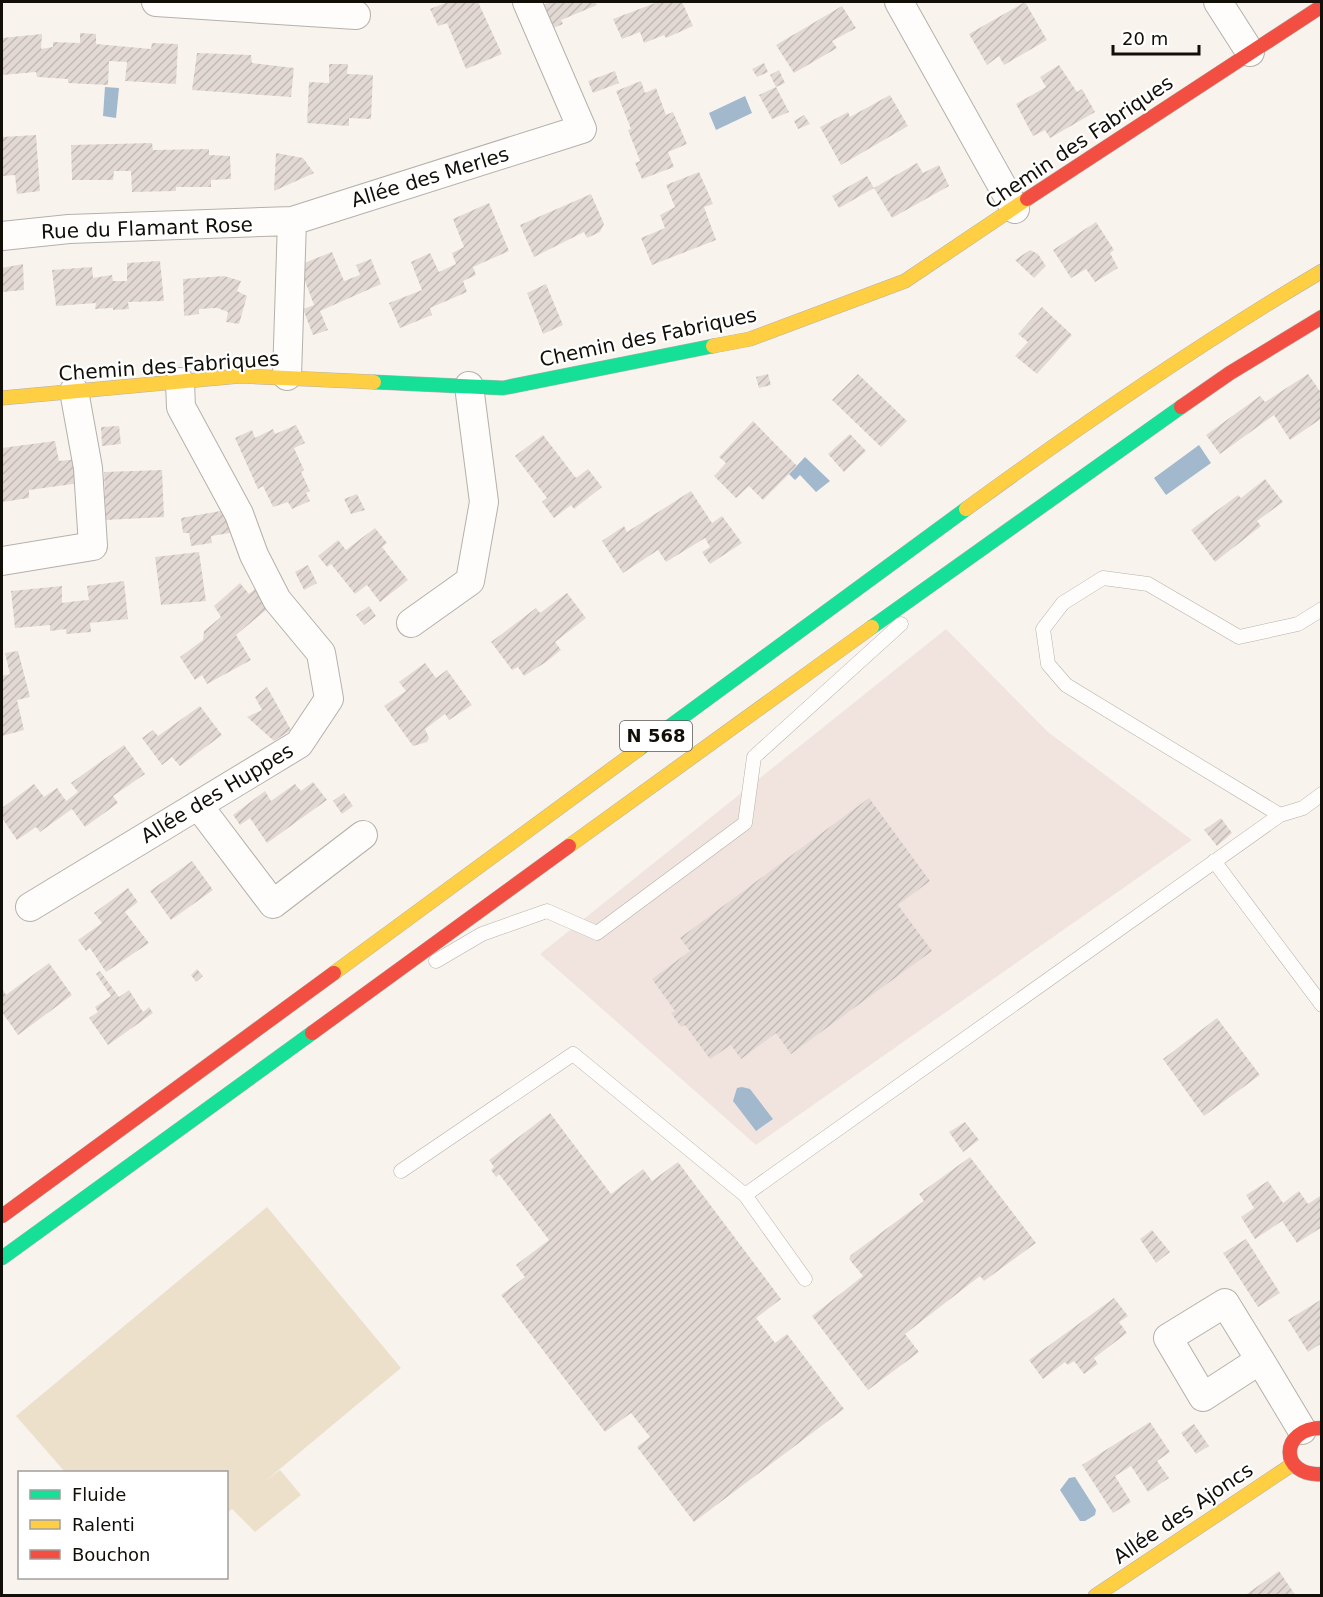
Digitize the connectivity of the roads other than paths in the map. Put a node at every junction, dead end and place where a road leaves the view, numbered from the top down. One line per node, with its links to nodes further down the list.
1 (156, 2): 5 (street)
2 (527, 2): 10 (street, Allée des Merles)
3 (899, 2): 9 (street)
4 (1218, 2): 8 (street)
5 (297, 6): 7 (street)
6 (1322, 6): 8 (main road, Chemin des Fabriques)
7 (356, 15)
8 (1250, 52): 9 (main road, Chemin des Fabriques)
9 (1015, 209): 18 (main road, Chemin des Fabriques)
10 (292, 221): 11 (street, Rue du Flamant Rose); 16 (street)
11 (2, 236)
12 (1322, 271): 15 (main road, N 568)
13 (1273, 284): 15 (main road)
14 (1322, 317): 21 (main road, N 568)
15 (1219, 332): 35 (main road, N 568)
16 (287, 376): 17 (main road, Chemin des Fabriques); 18 (main road, Chemin des Fabriques)
17 (180, 382): 19 (main road, Chemin des Fabriques); 26 (street, Allée des Huppes)
18 (469, 386): 24 (street)
19 (74, 392): 20 (main road, Chemin des Fabriques); 22 (street)
20 (2, 398)
21 (1019, 520): 32 (main road, N 568); 32 (lane)
22 (2, 561)
23 (1322, 609): 27 (lane)
24 (411, 623)
25 (1322, 795): 27 (lane)
26 (198, 805): 28 (street); 30 (street, Allée des Huppes)
27 (1280, 815): 29 (lane)
28 (363, 836)
29 (1214, 861): 31 (lane); 34 (lane)
30 (30, 907)
31 (1322, 1005)
32 (299, 1042): 36 (main road, N 568)
33 (401, 1171): 34 (lane)
34 (745, 1195): 37 (lane)
35 (2, 1216)
36 (2, 1258)
37 (805, 1278)
38 (1260, 1360): 39 (street)
39 (1312, 1429): 40 (main road)
40 (1293, 1464): 41 (main road); 42 (main road, Allée des Ajoncs)
41 (1322, 1474)
42 (1095, 1596)

